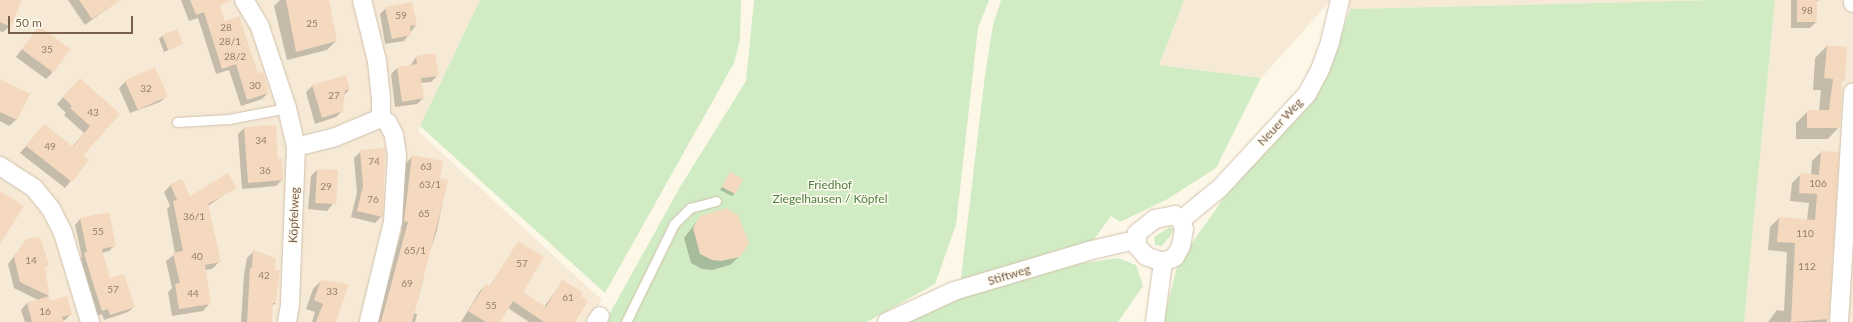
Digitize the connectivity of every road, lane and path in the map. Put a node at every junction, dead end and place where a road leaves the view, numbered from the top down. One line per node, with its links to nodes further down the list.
1 (244, 0): 5 (street, Köpfelweg)
2 (362, 0): 6 (street)
3 (1340, 0): 11 (street, Neuer Weg)
4 (1853, 92): 20 (street)
5 (287, 108): 7 (lane); 8 (street, Köpfelweg)
6 (381, 118): 8 (street); 14 (street)
7 (177, 122)
8 (296, 147): 16 (street, Köpfelweg)
9 (0, 166): 15 (street)
10 (716, 201): 17 (lane)
11 (1181, 220): 12 (street); 13 (street)
12 (1135, 240): 13 (street); 18 (street, Stiftweg)
13 (1163, 262): 19 (street)
14 (369, 321)
15 (90, 322)
16 (287, 322)
17 (626, 322)
18 (887, 322)
19 (1155, 322)
20 (1839, 322)

